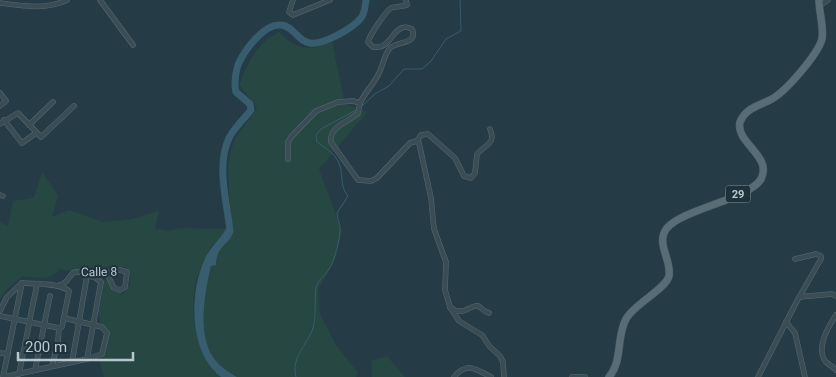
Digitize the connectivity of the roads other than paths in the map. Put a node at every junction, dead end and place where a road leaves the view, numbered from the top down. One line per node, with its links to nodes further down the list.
1 (68, 0): 7 (street)
2 (100, 0): 9 (street)
3 (293, 0): 4 (street)
4 (330, 0)
5 (406, 0): 12 (street)
6 (828, 0): 8 (street)
7 (0, 3)
8 (819, 3): 58 (main road, 29)
9 (133, 45)
10 (0, 93): 13 (street)
11 (53, 102): 16 (street)
12 (360, 103): 19 (street); 20 (street)
13 (0, 106)
14 (74, 106): 18 (street)
15 (2, 122): 16 (street); 18 (street)
16 (29, 125): 18 (street)
17 (490, 129): 19 (street)
18 (36, 134)
19 (417, 141): 31 (street)
20 (288, 159)
21 (795, 259): 29 (street)
22 (82, 272): 23 (street, Calle 8); 24 (street); 27 (street, Calle 8)
23 (103, 273): 23 (street, Calle 8)
24 (87, 276): 38 (street); 41 (street)
25 (22, 283): 26 (street, Calle 8); 32 (street); 37 (street)
26 (37, 284): 27 (street, Calle 8); 39 (street)
27 (58, 286): 36 (street, Calle 8)
28 (50, 296): 42 (street)
29 (799, 296): 30 (street); 40 (street)
30 (836, 296)
31 (450, 307): 33 (street); 55 (street)
32 (0, 311)
33 (489, 313)
34 (836, 315): 50 (street)
35 (0, 316): 37 (street)
36 (64, 318): 38 (street); 43 (street)
37 (15, 319): 39 (street); 45 (street)
38 (79, 321): 41 (street); 47 (street)
39 (30, 322): 42 (street); 51 (street)
40 (786, 322): 59 (street); 60 (street)
41 (94, 324): 46 (street); 46 (street)
42 (44, 325): 43 (street); 49 (street)
43 (59, 328): 48 (street)
44 (0, 353): 45 (street)
45 (8, 354): 52 (street)
46 (87, 359): 47 (street)
47 (72, 362): 48 (street)
48 (52, 366): 49 (street)
49 (35, 370): 51 (street)
50 (836, 370)
51 (19, 374): 52 (street)
52 (4, 377)
53 (454, 377): 54 (street)
54 (491, 377)
55 (504, 377)
56 (572, 377): 57 (street)
57 (585, 377)
58 (609, 377)
59 (758, 377)
60 (805, 377)

